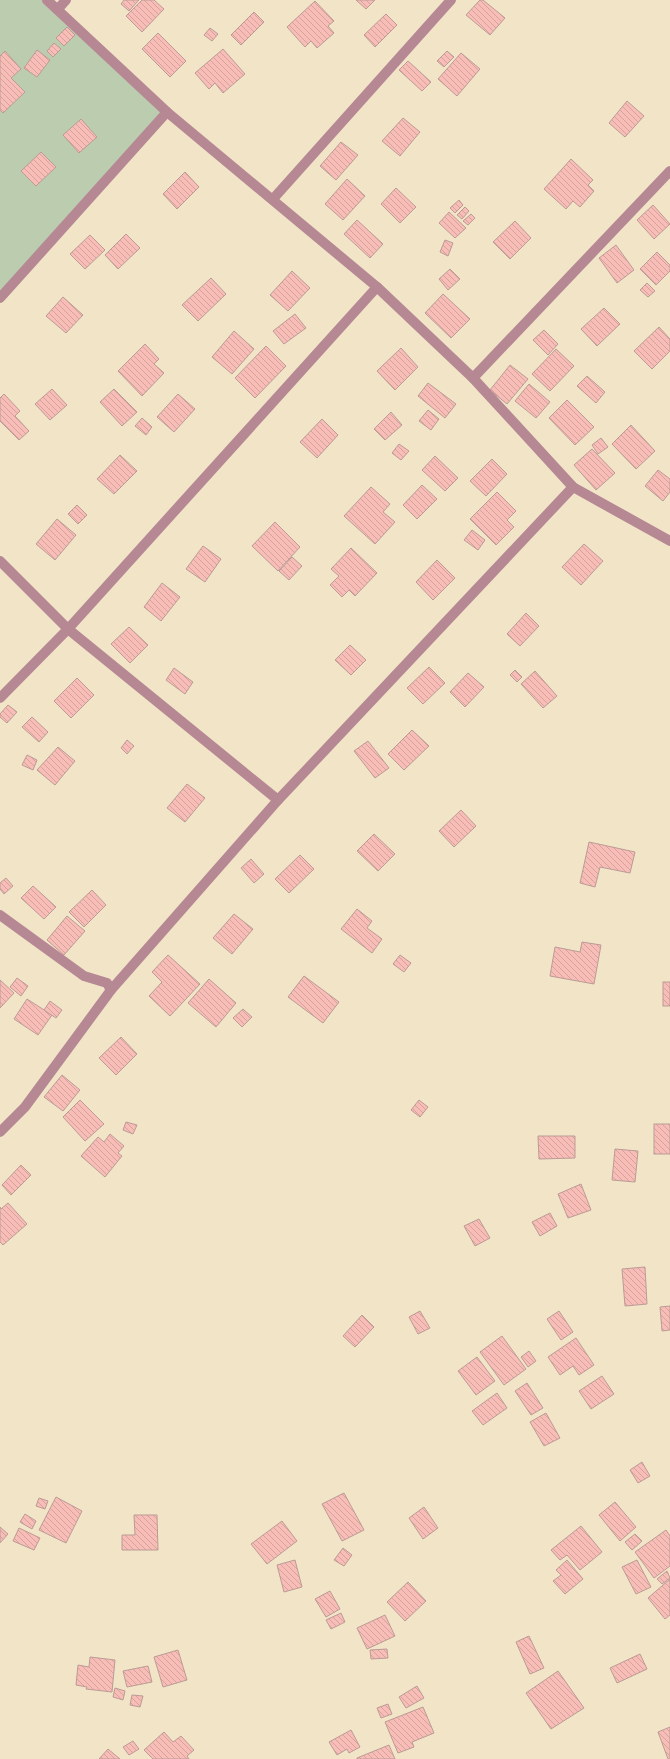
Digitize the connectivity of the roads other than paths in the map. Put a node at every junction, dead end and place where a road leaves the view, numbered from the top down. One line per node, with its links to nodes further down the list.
1 (47, 0): 4 (street)
2 (66, 0): 4 (street)
3 (451, 0): 7 (street)
4 (58, 9): 5 (street)
5 (167, 112): 7 (street); 9 (street)
6 (670, 171): 10 (street)
7 (273, 199): 8 (street)
8 (377, 287): 10 (street); 14 (street)
9 (0, 298)
10 (473, 378): 11 (street)
11 (574, 487): 12 (street); 16 (street)
12 (670, 541)
13 (0, 561): 14 (street)
14 (68, 629): 15 (street); 16 (street)
15 (0, 698)
16 (278, 800): 18 (street)
17 (0, 915): 18 (street)
18 (111, 990): 19 (street)
19 (0, 1132)

